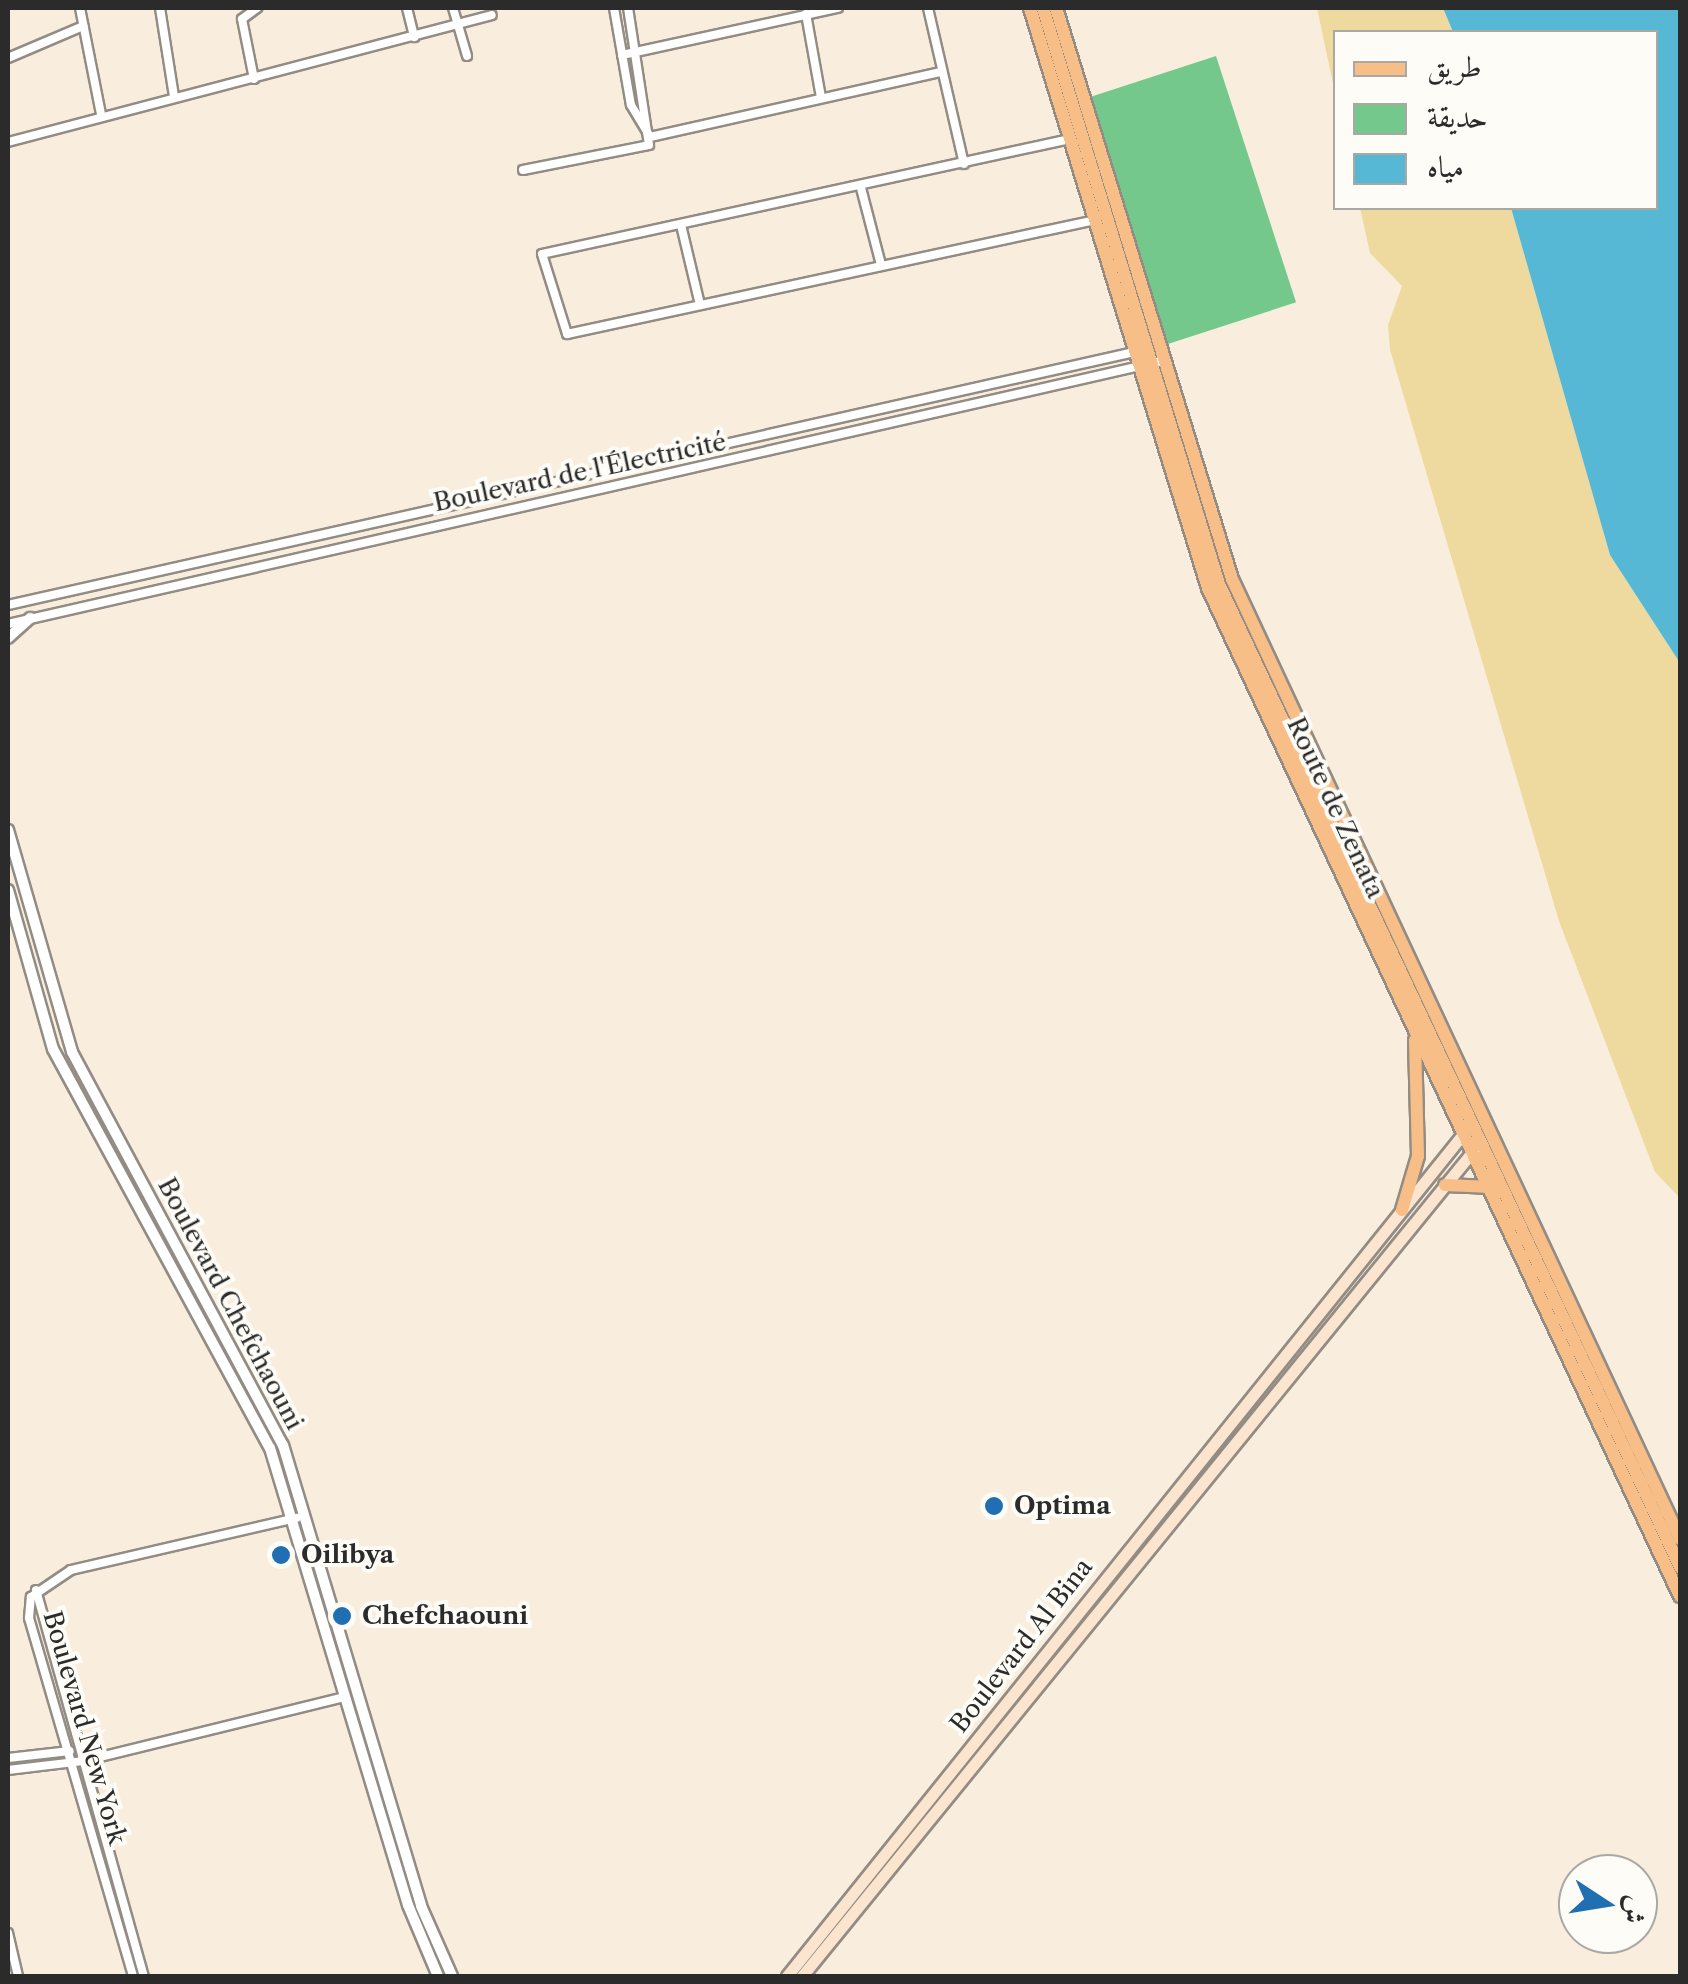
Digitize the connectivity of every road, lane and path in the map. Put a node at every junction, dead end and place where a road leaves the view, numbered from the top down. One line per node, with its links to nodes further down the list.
1 (80, 8): 14 (street)
2 (160, 8): 23 (street)
3 (258, 8): 22 (street)
4 (407, 8): 16 (street)
5 (452, 8): 15 (street)
6 (614, 8): 18 (street)
7 (628, 8): 17 (street)
8 (838, 8): 12 (street)
9 (928, 8): 21 (street)
10 (1036, 8): 27 (main road, Route de Zenata); 36 (main road, Route de Zenata)
11 (1056, 8): 36 (main road, Route de Zenata)
12 (806, 14): 17 (street); 24 (street)
13 (492, 15): 15 (street)
14 (84, 26): 20 (street); 25 (street)
15 (458, 26): 16 (street); 19 (street)
16 (414, 37): 22 (street)
17 (634, 52): 18 (street); 26 (street)
18 (622, 55): 26 (street)
19 (467, 56)
20 (8, 58)
21 (940, 72): 24 (street); 29 (street)
22 (254, 79): 23 (street)
23 (174, 96): 25 (street)
24 (821, 97): 26 (street)
25 (101, 114): 28 (street)
26 (650, 137): 30 (street)
27 (1070, 139): 29 (street); 32 (main road, Route de Zenata)
28 (8, 142)
29 (964, 164): 31 (street)
30 (523, 170)
31 (861, 188): 33 (street); 34 (street)
32 (1095, 220): 34 (street); 36 (main road, Route de Zenata)
33 (682, 225): 35 (street); 35 (street)
34 (882, 266): 35 (street)
35 (700, 305)
36 (1147, 357): 37 (street, Boulevard de l'Électricité); 38 (street, Boulevard de l'Électricité); 43 (main road, Route de Zenata); 44 (main road, Route de Zenata); 45 (main road, Route de Zenata)
37 (8, 605)
38 (30, 618): 39 (street, Boulevard de l'Électricité); 40 (street)
39 (8, 624)
40 (8, 638)
41 (8, 830): 51 (street, Boulevard Chefchaouni)
42 (8, 890): 52 (street, Boulevard Chefchaouni)
43 (1415, 1032): 45 (main road, Route de Zenata); 50 (main road)
44 (1482, 1110): 45 (main road, Boulevard Al Bina); 46 (main road, Route de Zenata)
45 (1468, 1127): 47 (main road, Route de Zenata); 50 (main road, Boulevard Al Bina)
46 (1493, 1131): 47 (main road, Boulevard Al Bina); 53 (main road, Route de Zenata)
47 (1477, 1146): 48 (main road, Boulevard Al Bina); 49 (main road, Route de Zenata); 54 (main road, Route de Zenata); 55 (main road, Route de Zenata)
48 (1444, 1184): 49 (main road); 73 (main road, Boulevard Al Bina)
49 (1490, 1187): 57 (main road, Route de Zenata)
50 (1402, 1210): 72 (main road, Boulevard Al Bina)
51 (304, 1516): 52 (street); 71 (street, Boulevard Chefchaouni)
52 (290, 1520): 56 (street); 58 (street, Boulevard Chefchaouni)
53 (1680, 1539)
54 (1680, 1567)
55 (1680, 1585)
56 (36, 1590): 59 (street, Boulevard New York); 60 (street, Boulevard New York)
57 (1680, 1596)
58 (344, 1697): 61 (street); 70 (street, Boulevard Chefchaouni)
59 (81, 1749): 60 (street); 61 (street); 63 (street, Boulevard New York)
60 (70, 1751): 62 (street); 64 (street, Boulevard New York)
61 (94, 1754): 63 (street)
62 (8, 1758)
63 (84, 1761): 64 (street); 69 (street, Boulevard New York)
64 (74, 1762): 65 (street); 68 (street, Boulevard New York)
65 (8, 1770)
66 (8, 1933): 67 (street)
67 (18, 1976)
68 (133, 1976)
69 (144, 1976)
70 (438, 1976)
71 (452, 1976)
72 (787, 1976)
73 (802, 1976)

